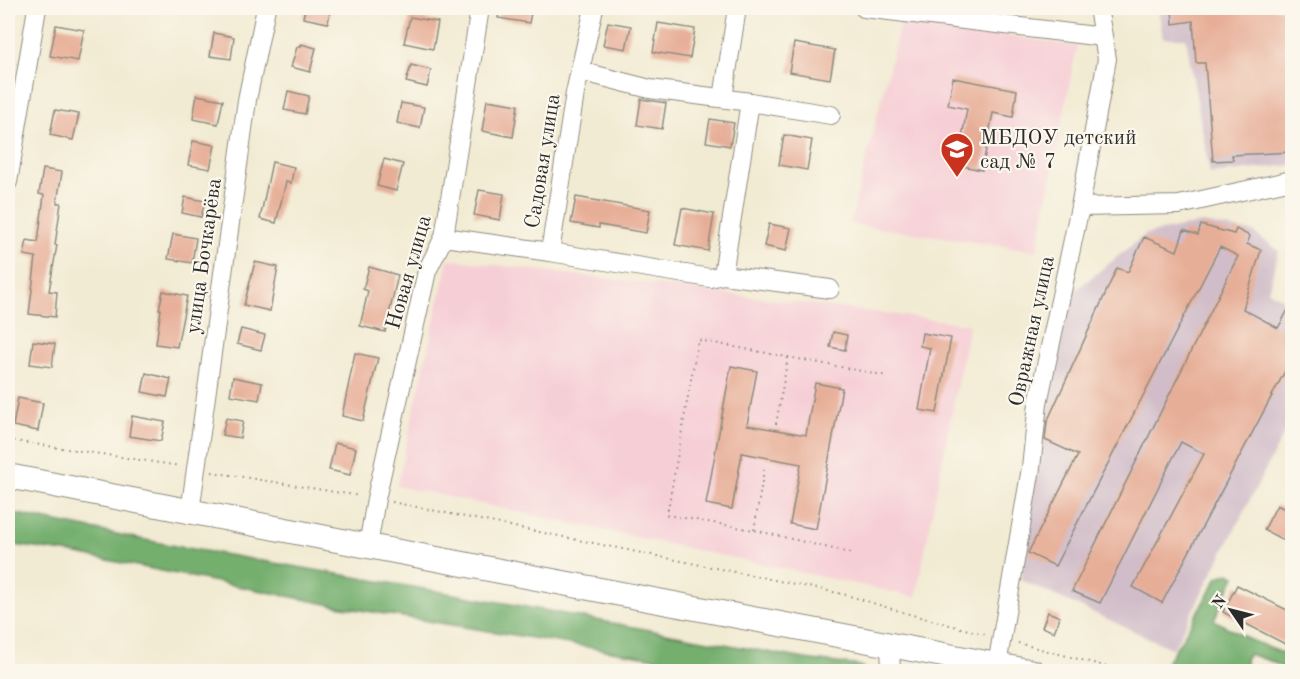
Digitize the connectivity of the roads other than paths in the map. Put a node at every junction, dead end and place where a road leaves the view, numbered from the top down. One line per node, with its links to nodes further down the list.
1 (37, 8): 14 (street)
2 (266, 8): 21 (street, улица Бочкарёва)
3 (480, 8): 16 (street, Новая улица)
4 (594, 8): 9 (street, Садовая улица)
5 (737, 8): 10 (street)
6 (864, 8): 8 (street)
7 (1098, 8): 8 (street, Овражная улица)
8 (1103, 37): 15 (street, Овражная улица)
9 (580, 71): 10 (street); 17 (street, Садовая улица)
10 (723, 98): 11 (street)
11 (750, 102): 12 (street); 18 (street)
12 (831, 115)
13 (1293, 180): 15 (street)
14 (8, 182)
15 (1080, 207): 24 (street, Овражная улица)
16 (444, 237): 17 (street, Садовая улица); 22 (street, Новая улица)
17 (550, 252): 18 (street)
18 (723, 275): 19 (street)
19 (830, 289)
20 (8, 476): 21 (main road)
21 (190, 512): 22 (main road)
22 (368, 546): 23 (main road)
23 (890, 645): 24 (main road); 25 (street)
24 (997, 665): 26 (main road)
25 (891, 672)
26 (1034, 672)

